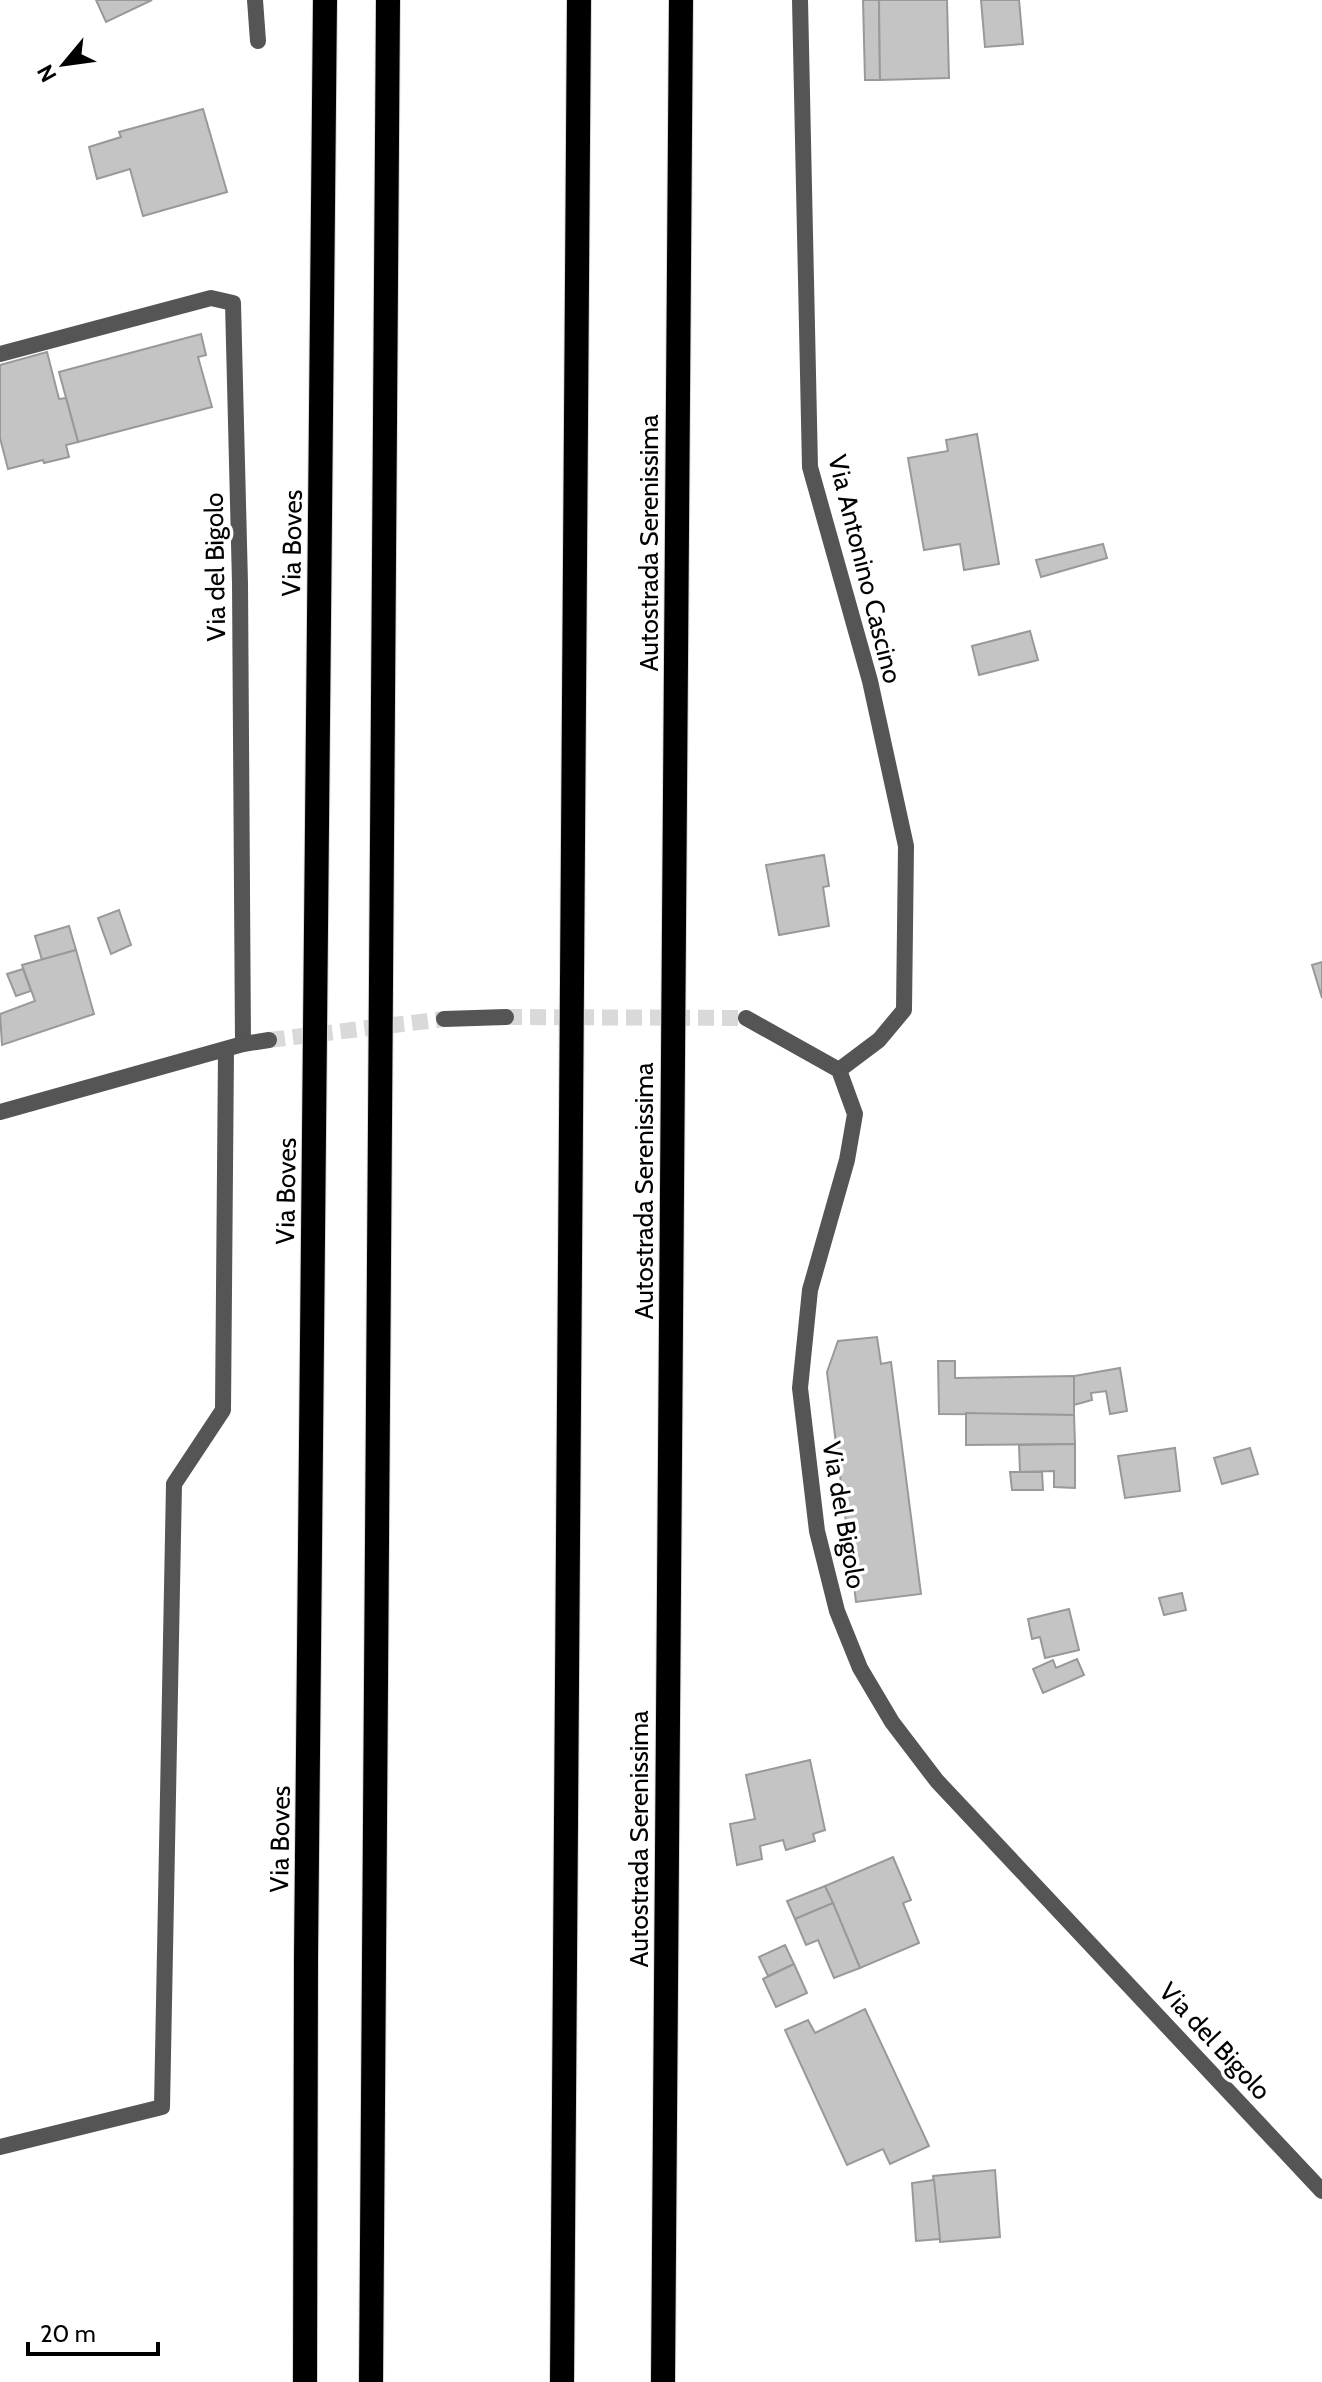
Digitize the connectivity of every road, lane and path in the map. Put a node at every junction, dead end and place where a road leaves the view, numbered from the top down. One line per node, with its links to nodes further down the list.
1 (255, 0): 7 (street)
2 (325, 0): 19 (highway, Via Boves)
3 (388, 0): 20 (highway)
4 (579, 0): 21 (highway)
5 (681, 0): 22 (highway, Autostrada Serenissima)
6 (800, 0): 15 (street, Via Antonino Cascino)
7 (258, 41)
8 (0, 354): 13 (street, Via del Bigolo)
9 (506, 1017): 11 (street)
10 (746, 1018): 15 (street)
11 (444, 1019)
12 (269, 1040): 13 (street)
13 (243, 1044): 14 (street)
14 (226, 1050): 16 (street); 17 (street)
15 (839, 1070): 18 (street, Via del Bigolo)
16 (0, 1112)
17 (0, 2147)
18 (1322, 2191)
19 (305, 2382)
20 (371, 2382)
21 (562, 2382)
22 (663, 2382)

